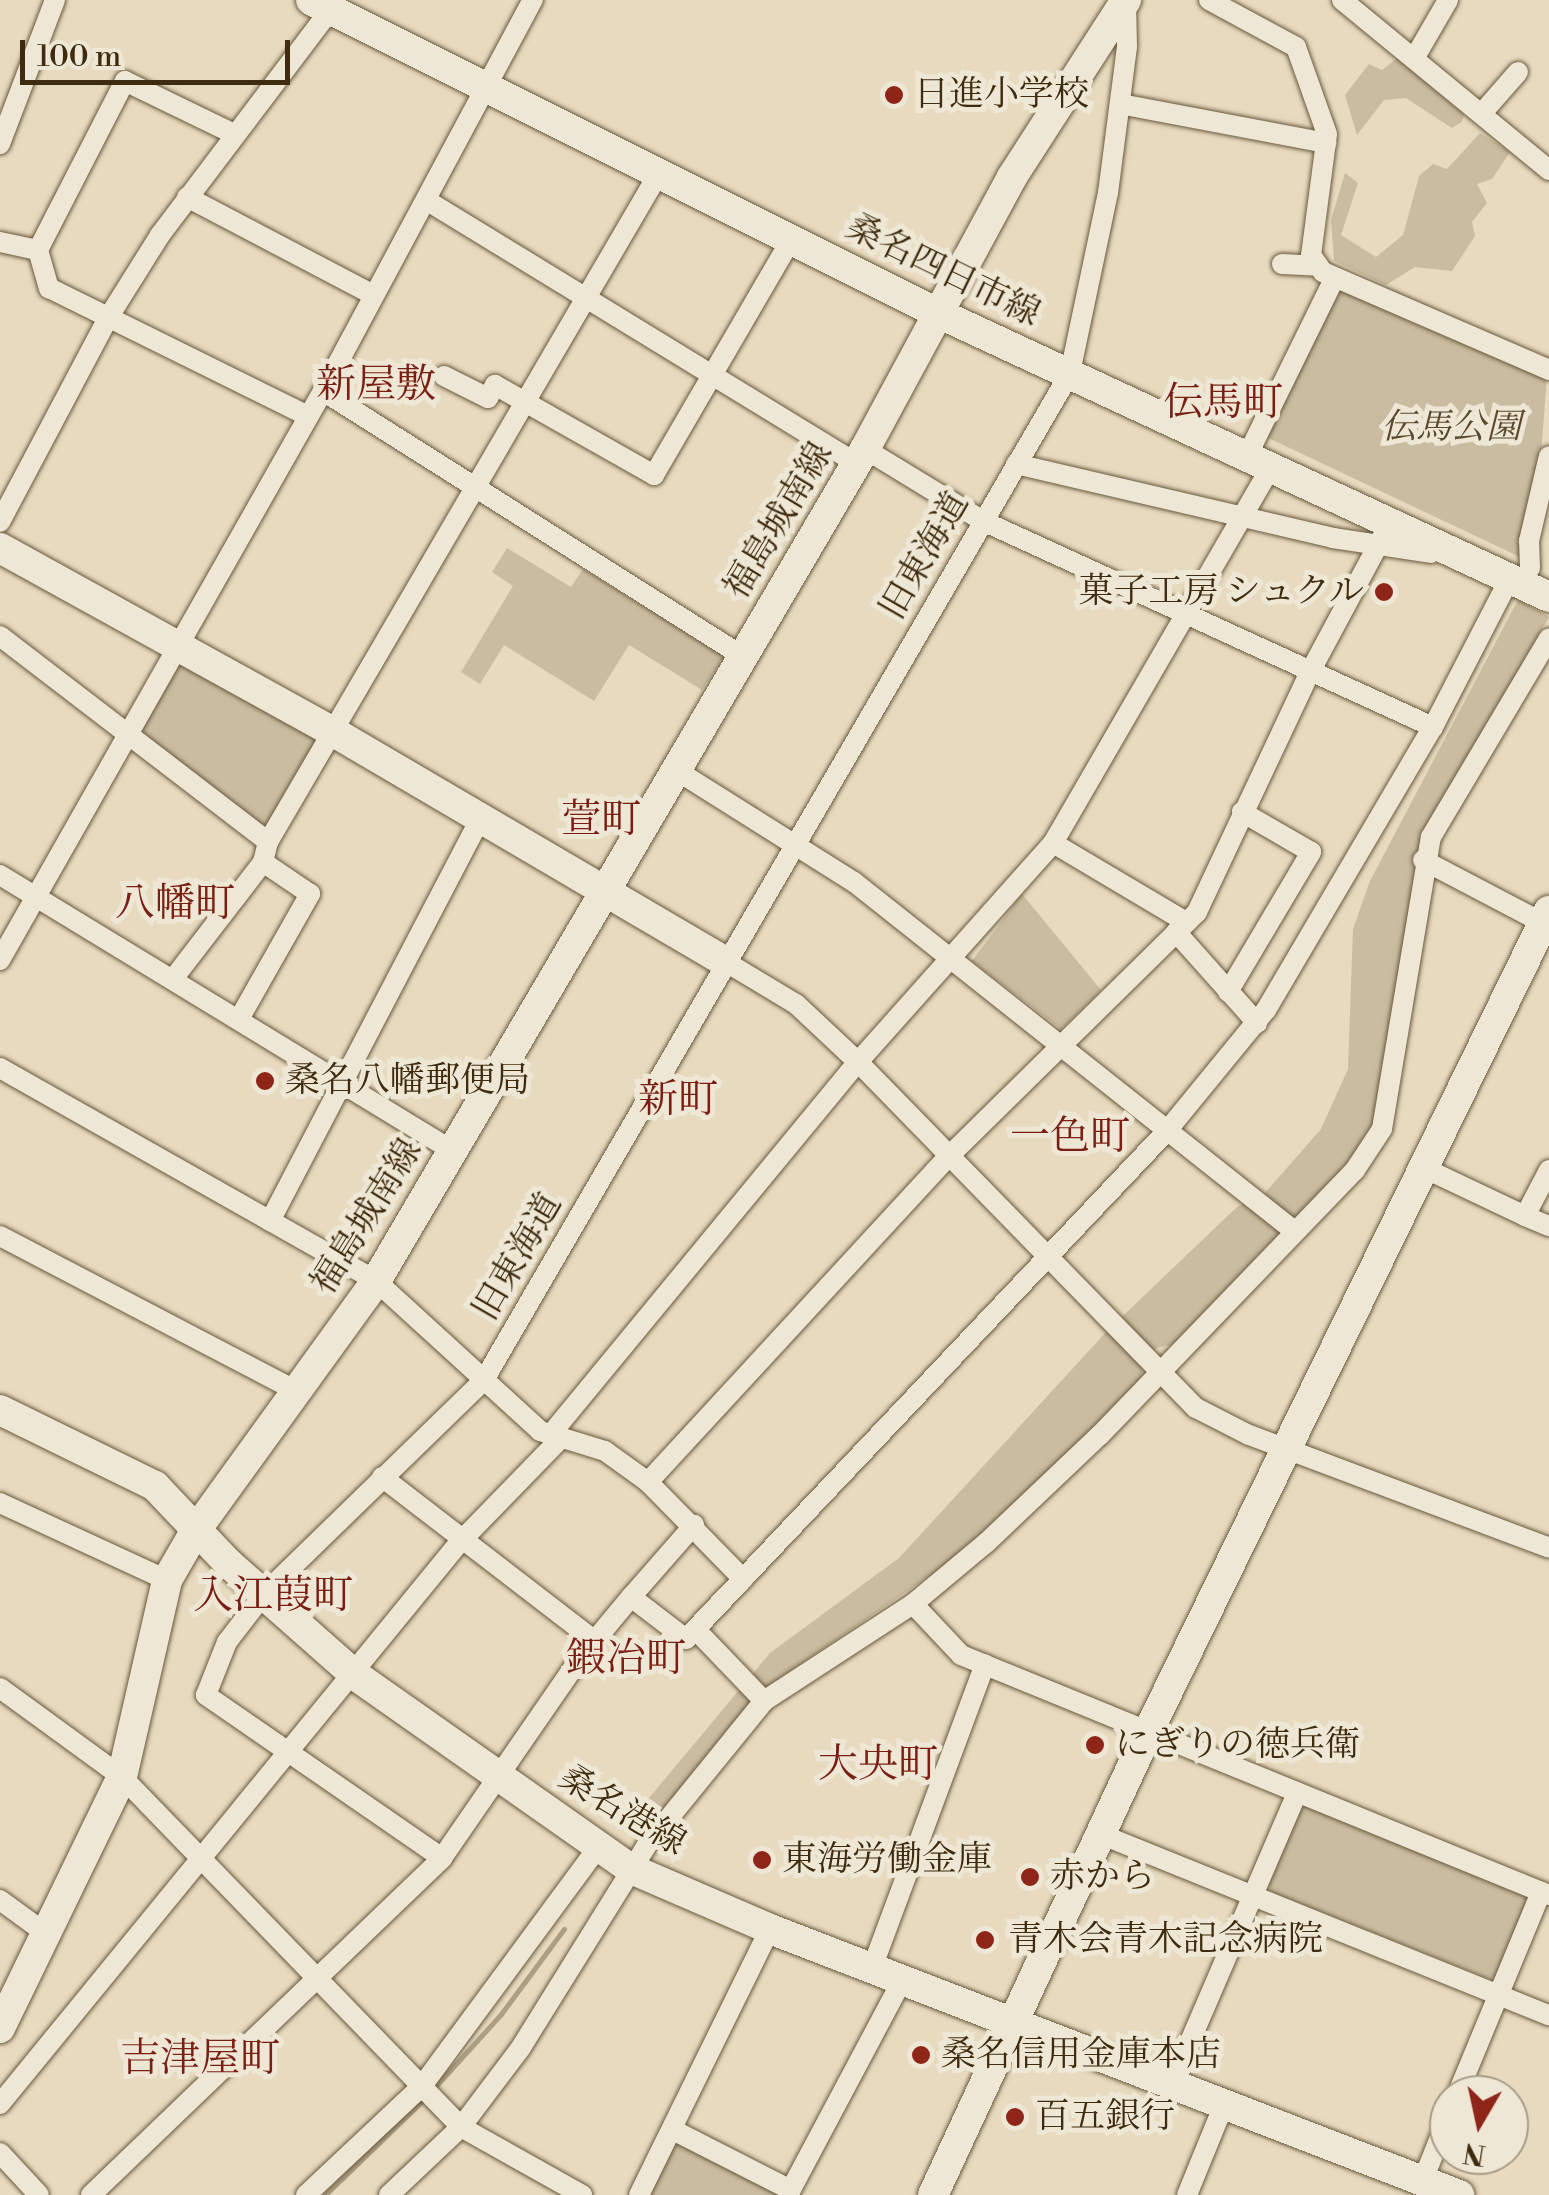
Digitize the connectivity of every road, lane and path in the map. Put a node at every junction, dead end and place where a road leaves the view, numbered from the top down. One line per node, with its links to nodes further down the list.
1 (55, 0): 15 (street)
2 (533, 0): 10 (street)
3 (1209, 0): 14 (street)
4 (1342, 0): 8 (street)
5 (1448, 0): 8 (street)
6 (1126, 1): 11 (street, 旧東海道); 27 (main road, 福島城南線)
7 (320, 5): 10 (main road, 桑名四日市線); 13 (street)
8 (1415, 57): 12 (street)
9 (1518, 72): 12 (street)
10 (487, 86): 17 (main road, 桑名四日市線); 19 (street)
11 (1120, 104): 14 (street); 30 (street, 旧東海道)
12 (1483, 112): 16 (street)
13 (234, 134): 18 (street); 22 (street)
14 (1326, 143): 24 (street)
15 (0, 144)
16 (1549, 170)
17 (659, 173): 20 (main road, 桑名四日市線); 26 (street)
18 (188, 197): 25 (street); 28 (street)
19 (426, 200): 25 (street); 26 (street)
20 (792, 240): 27 (main road, 桑名四日市線); 32 (street)
21 (0, 242): 22 (street)
22 (38, 250): 28 (street)
23 (1282, 264): 24 (street)
24 (1326, 272): 29 (street); 38 (street)
25 (372, 294): 33 (street)
26 (588, 296): 32 (street); 34 (street)
27 (940, 314): 30 (main road, 桑名四日市線); 36 (main road, 福島城南線)
28 (108, 318): 35 (street); 43 (street)
29 (1549, 370)
30 (1070, 373): 38 (main road, 桑名四日市線); 39 (street, 旧東海道)
31 (444, 376): 34 (street)
32 (715, 376): 34 (street); 36 (street)
33 (323, 391): 35 (street); 40 (street)
34 (528, 406): 40 (street)
35 (308, 416): 51 (street)
36 (861, 456): 42 (street); 52 (main road, 福島城南線)
37 (1549, 456): 46 (street)
38 (1259, 462): 41 (street); 44 (main road, 桑名四日市線)
39 (1016, 464): 41 (street); 42 (street, 旧東海道)
40 (478, 488): 52 (street); 56 (street)
41 (1246, 515): 44 (street); 48 (street)
42 (983, 521): 48 (street); 60 (street, 旧東海道)
43 (0, 522)
44 (1385, 532): 46 (main road, 桑名四日市線); 53 (street)
45 (0, 548): 51 (main road)
46 (1520, 574): 47 (main road, 桑名四日市線); 54 (street)
47 (1549, 596)
48 (1187, 615): 53 (street); 61 (street)
49 (0, 636): 55 (street)
50 (1549, 638): 63 (street)
51 (180, 645): 55 (street); 56 (main road)
52 (742, 656): 57 (main road, 福島城南線)
53 (1310, 672): 54 (street); 58 (street)
54 (1433, 727): 75 (street)
55 (128, 734): 62 (street); 66 (street)
56 (337, 734): 59 (main road); 62 (street)
57 (676, 770): 60 (street); 65 (main road, 福島城南線)
58 (1242, 812): 68 (street); 73 (street)
59 (479, 821): 65 (main road); 79 (street)
60 (797, 843): 70 (street); 71 (street, 旧東海道)
61 (1053, 843): 68 (street); 70 (street)
62 (265, 852): 72 (street); 74 (street)
63 (1424, 860): 67 (street); 88 (street)
64 (0, 875): 66 (street)
65 (606, 895): 71 (main road); 81 (main road, 福島城南線)
66 (37, 896): 69 (street); 72 (street)
67 (1546, 917): 83 (main road)
68 (1181, 927): 73 (street); 76 (street)
69 (0, 960)
70 (953, 960): 76 (street); 77 (street)
71 (726, 962): 77 (street); 93 (street, 旧東海道)
72 (173, 979): 74 (street)
73 (1228, 992): 75 (street)
74 (239, 1019): 79 (street)
75 (1257, 1023): 80 (street)
76 (1060, 1044): 80 (street); 82 (street)
77 (858, 1062): 82 (street); 96 (street)
78 (0, 1068): 86 (street)
79 (344, 1085): 81 (street); 86 (street)
80 (1166, 1132): 88 (street); 90 (street)
81 (453, 1151): 91 (main road, 福島城南線)
82 (951, 1154): 90 (street); 99 (street)
83 (1424, 1168): 85 (street); 97 (main road)
84 (1549, 1170): 85 (street)
85 (1526, 1216): 87 (street)
86 (270, 1221): 91 (street)
87 (1549, 1226)
88 (1293, 1230): 92 (street)
89 (0, 1236): 94 (street)
90 (1048, 1254): 92 (street); 105 (street)
91 (376, 1281): 93 (street); 94 (main road, 福島城南線)
92 (1160, 1370): 97 (street); 109 (street)
93 (484, 1380): 96 (street); 98 (street, 旧東海道)
94 (296, 1391): 102 (main road, 福島城南線)
95 (0, 1410): 102 (main road, 桑名港線)
96 (556, 1436): 99 (street); 103 (street)
97 (1288, 1447): 104 (street); 116 (main road)
98 (382, 1477): 103 (street); 107 (street, 旧東海道)
99 (648, 1482): 101 (street)
100 (0, 1503): 106 (street)
101 (694, 1525): 105 (street); 108 (street)
102 (196, 1530): 106 (main road, 福島城南線); 107 (main road, 桑名港線)
103 (465, 1536): 111 (street); 113 (street)
104 (1549, 1548)
105 (743, 1579): 110 (street)
106 (166, 1580): 118 (main road, 福島城南線)
107 (264, 1594): 113 (main road, 桑名港線); 117 (street, 旧東海道)
108 (631, 1597): 110 (street); 111 (street)
109 (913, 1604): 112 (street); 115 (street)
110 (696, 1630): 115 (street)
111 (595, 1641): 119 (street)
112 (985, 1664): 116 (street); 131 (street)
113 (355, 1675): 117 (street); 119 (main road, 桑名港線)
114 (0, 1688): 118 (street)
115 (764, 1701): 125 (street)
116 (1148, 1732): 120 (street); 121 (main road)
117 (290, 1755): 123 (street); 124 (street)
118 (122, 1777): 124 (street); 130 (main road, 福島城南線)
119 (498, 1777): 122 (main road, 桑名港線); 123 (street)
120 (1298, 1793): 126 (street); 127 (street)
121 (1100, 1834): 127 (street); 136 (main road)
122 (598, 1847): 125 (main road, 桑名港線); 140 (street)
123 (442, 1858): 132 (street)
124 (206, 1859): 132 (street); 142 (street)
125 (631, 1869): 129 (main road, 桑名港線); 143 (street)
126 (1545, 1893): 134 (street)
127 (1253, 1895): 134 (street); 139 (street)
128 (0, 1900): 130 (street)
129 (770, 1929): 131 (main road, 桑名港線); 144 (street)
130 (48, 1935): 137 (main road, 福島城南線)
131 (872, 1968): 133 (main road, 桑名港線)
132 (318, 1978): 140 (street); 151 (street)
133 (903, 1979): 136 (main road, 桑名港線); 149 (street)
134 (1498, 1994): 135 (street); 138 (street)
135 (1549, 2015)
136 (1012, 2020): 139 (main road, 桑名港線); 156 (main road)
137 (0, 2028)
138 (1465, 2075)
139 (1173, 2080): 141 (main road, 桑名港線)
140 (422, 2086): 143 (street); 152 (street)
141 (1225, 2102): 147 (main road, 桑名港線); 157 (street)
142 (0, 2104)
143 (461, 2127): 148 (street); 153 (street)
144 (673, 2130): 149 (street); 155 (street)
145 (0, 2153): 150 (street)
146 (1429, 2165): 147 (street)
147 (1423, 2180): 158 (main road, 桑名港線)
148 (542, 2186): 154 (street)
149 (790, 2192)
150 (39, 2195)
151 (91, 2195)
152 (306, 2195)
153 (389, 2195)
154 (582, 2195)
155 (640, 2195)
156 (933, 2195)
157 (1187, 2195)
158 (1459, 2195)

